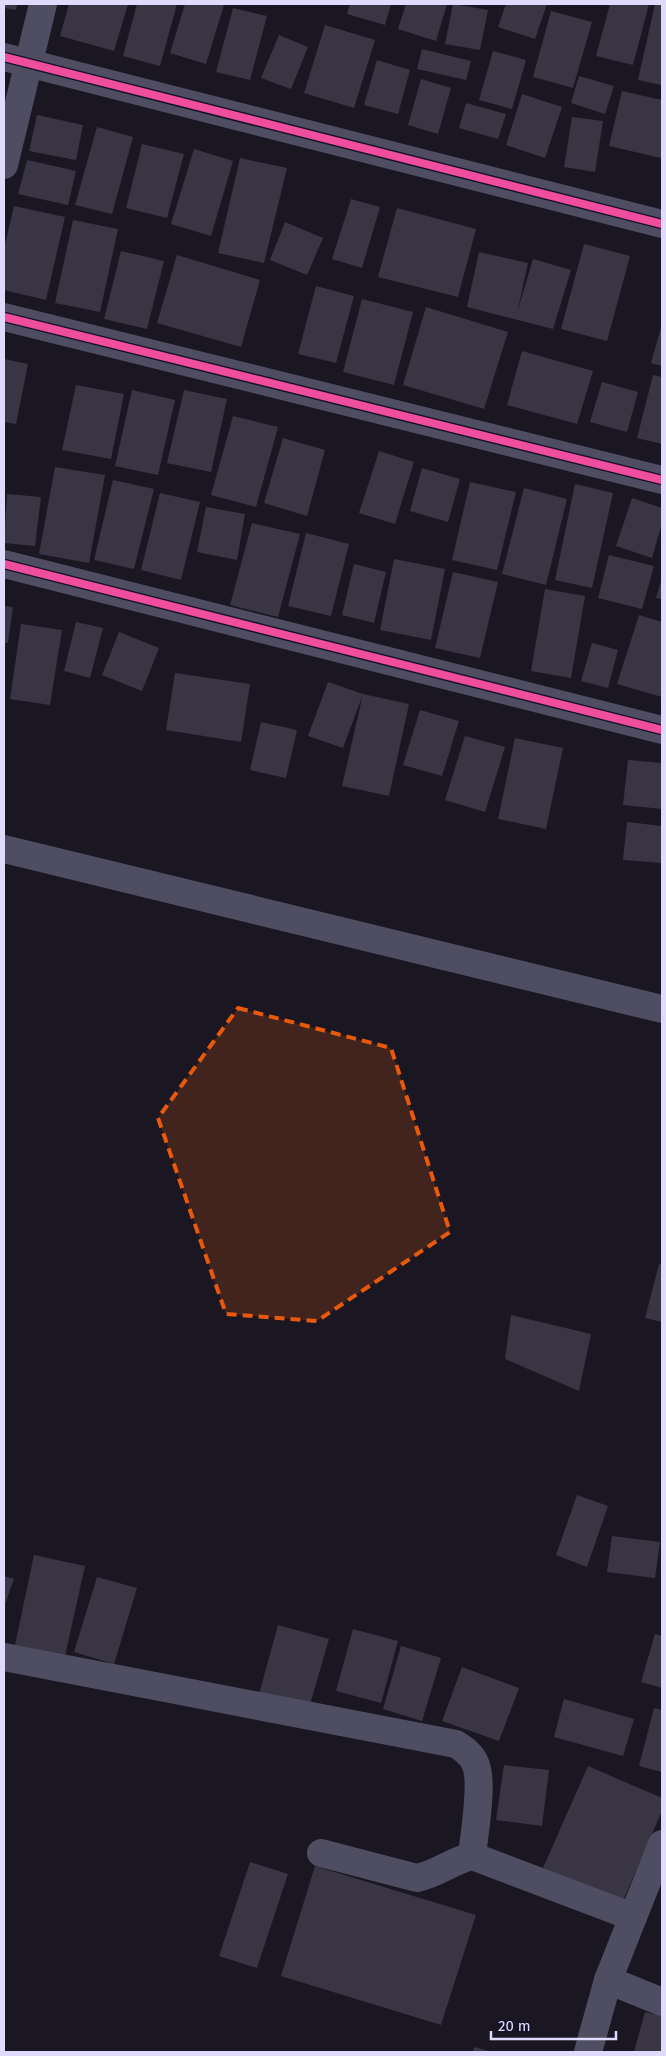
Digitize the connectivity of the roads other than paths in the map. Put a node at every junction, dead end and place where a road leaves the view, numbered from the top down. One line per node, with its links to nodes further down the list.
1 (43, 4): 3 (street)
2 (4, 57): 3 (street)
3 (30, 63): 4 (street); 5 (street)
4 (4, 165)
5 (662, 224)
6 (4, 317): 7 (street)
7 (662, 480)
8 (4, 564): 9 (street)
9 (662, 730)
10 (4, 849): 11 (street)
11 (662, 1008)
12 (4, 1657): 15 (street)
13 (662, 1844): 16 (street)
14 (321, 1853): 15 (street)
15 (472, 1856): 16 (street)
16 (633, 1917): 17 (street)
17 (608, 1980): 18 (street); 19 (street)
18 (662, 2002)
19 (588, 2052)

